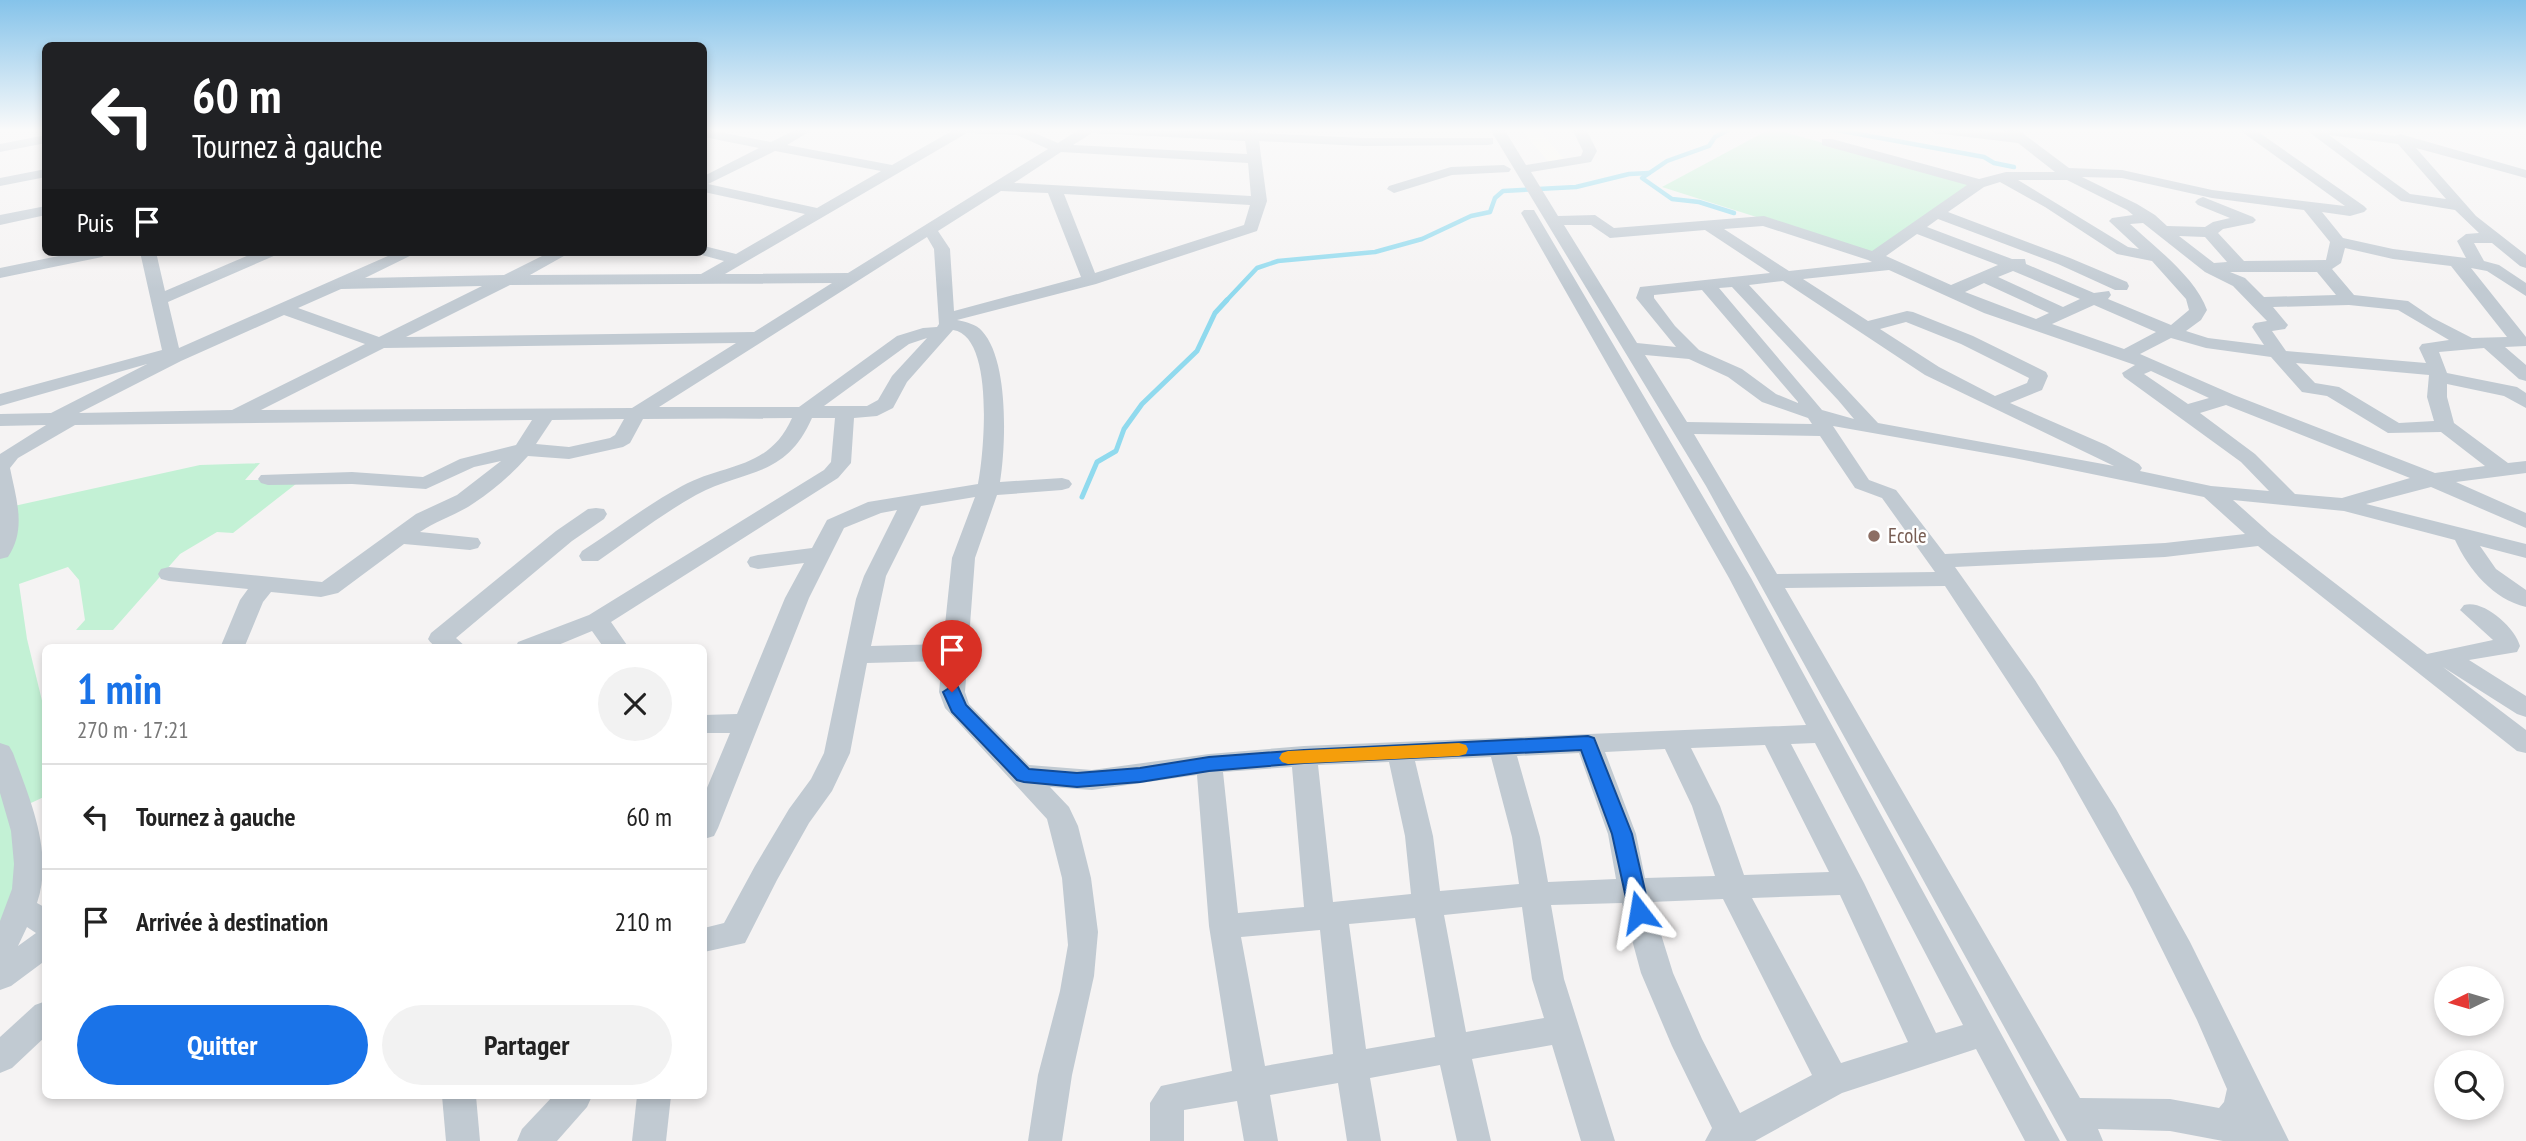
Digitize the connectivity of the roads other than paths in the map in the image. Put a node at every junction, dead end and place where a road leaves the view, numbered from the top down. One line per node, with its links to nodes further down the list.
1 (875, 182): 27 (street)
2 (1003, 182): 19 (street)
3 (1257, 182): 23 (street)
4 (1415, 182): 22 (street)
5 (1520, 182): 18 (street)
6 (1521, 182): 18 (street)
7 (1530, 182): 18 (street)
8 (1973, 182): 17 (street)
9 (1985, 182): 17 (street)
10 (2011, 182): 47 (street)
11 (2082, 182): 32 (street)
12 (2150, 182): 35 (street)
13 (2151, 182): 24 (street)
14 (2321, 182): 24 (street)
15 (2385, 182): 25 (street)
16 (2439, 182): 25 (street)
17 (1979, 184): 28 (street)
18 (1523, 185): 30 (street); 149 (street)
19 (997, 186): 21 (street); 34 (street)
20 (707, 189): 27 (street)
21 (1054, 189): 23 (street); 64 (street)
22 (1394, 189)
23 (1259, 201): 64 (street)
24 (2309, 206): 37 (street)
25 (2460, 206): 36 (street)
26 (42, 211): 29 (street)
27 (820, 213): 48 (street)
28 (1938, 214): 33 (street); 39 (street)
29 (0, 220)
30 (1552, 221): 31 (street); 83 (street)
31 (1709, 225): 46 (street); 58 (street)
32 (2157, 225): 35 (street); 47 (street); 56 (street)
33 (1917, 229): 46 (street); 53 (street)
34 (929, 230): 60 (street); 76 (street)
35 (2209, 232): 54 (street)
36 (2495, 239): 38 (street); 50 (street); 51 (street)
37 (2338, 242): 49 (street); 55 (street)
38 (2526, 244)
39 (2047, 249): 53 (street); 71 (street)
40 (707, 252): 48 (street)
41 (83, 256): 57 (street)
42 (149, 256): 70 (street)
43 (262, 256): 70 (street)
44 (401, 256): 66 (street)
45 (555, 256): 62 (street)
46 (1874, 257): 52 (street)
47 (2157, 257): 61 (street)
48 (738, 259): 63 (street)
49 (2456, 261): 51 (street); 82 (street)
50 (2526, 262)
51 (2478, 264): 69 (street)
52 (1892, 265): 58 (street); 68 (street)
53 (2013, 265): 59 (street); 71 (street)
54 (2239, 266): 55 (street); 56 (street)
55 (2322, 267): 72 (street)
56 (2211, 269): 61 (street); 73 (street)
57 (0, 273)
58 (1787, 276): 65 (street); 78 (street)
59 (1985, 277): 68 (street); 75 (street)
60 (853, 278): 63 (street); 80 (street)
61 (2178, 278): 79 (street)
62 (508, 280): 63 (street); 66 (street); 81 (street)
63 (702, 280)
64 (1090, 280): 76 (street)
65 (1736, 281): 67 (street); 106 (street)
66 (340, 284): 74 (street)
67 (1707, 285): 85 (street); 103 (street)
68 (1952, 291): 77 (street)
69 (2526, 291)
70 (160, 299): 84 (street)
71 (2094, 299): 75 (street); 79 (street)
72 (2348, 300): 73 (street); 82 (street)
73 (2260, 302): 86 (street)
74 (284, 309): 81 (street); 84 (street)
75 (2065, 314): 77 (street)
76 (945, 325): 95 (street); 98 (street); 115 (street)
77 (2036, 325): 87 (street)
78 (1864, 328): 94 (street); 94 (street)
79 (2169, 331): 86 (street); 87 (street)
80 (761, 337): 81 (street); 97 (street)
81 (380, 342): 100 (street)
82 (2478, 342): 89 (street); 90 (street)
83 (1631, 348): 85 (street); 105 (street)
84 (173, 354): 92 (street); 101 (street)
85 (1693, 354): 103 (street)
86 (2278, 354): 89 (street); 104 (street)
87 (2127, 355): 88 (street)
88 (2151, 364): 91 (street); 96 (street)
89 (2438, 374): 93 (street); 104 (street)
90 (2526, 375)
91 (2227, 399): 96 (street); 112 (street)
92 (0, 400)
93 (2526, 402)
94 (1994, 403): 113 (street)
95 (805, 411): 97 (street); 98 (street); 129 (street)
96 (2185, 411): 117 (street)
97 (637, 413): 99 (street); 107 (street)
98 (845, 414): 137 (street)
99 (545, 415): 100 (street); 107 (street)
100 (234, 416): 101 (street)
101 (63, 418): 102 (street); 108 (street)
102 (0, 420)
103 (1820, 422): 105 (street); 106 (street); 131 (street)
104 (2445, 426): 110 (street)
105 (1680, 428): 133 (street)
106 (1872, 429): 113 (street)
107 (523, 449): 111 (street); 123 (street)
108 (0, 467): 127 (street)
109 (2526, 467): 110 (street)
110 (2504, 470): 112 (street)
111 (268, 479)
112 (2431, 479): 119 (street); 121 (street)
113 (2153, 480): 116 (street)
114 (1062, 484): 115 (street)
115 (988, 489): 118 (street); 142 (street)
116 (2211, 492): 117 (street); 124 (street)
117 (2287, 498): 119 (street)
118 (912, 502): 128 (street); 143 (street)
119 (2344, 505): 122 (street)
120 (596, 514): 139 (street)
121 (2526, 521)
122 (2465, 535): 126 (street); 135 (street)
123 (400, 537): 125 (street); 134 (street)
124 (2263, 539): 131 (street); 145 (street)
125 (470, 543)
126 (2526, 551)
127 (0, 552)
128 (819, 554): 130 (street); 147 (street)
129 (590, 556)
130 (758, 562)
131 (1946, 570): 133 (street); 182 (street)
132 (169, 574): 134 (street)
133 (1770, 581): 187 (street)
134 (266, 583): 138 (street)
135 (2526, 600)
136 (2472, 610): 144 (street)
137 (597, 620): 140 (street); 141 (street)
138 (234, 644)
139 (442, 644)
140 (537, 644)
141 (614, 644)
142 (955, 652): 143 (street); 159 (street)
143 (858, 655): 169 (street)
144 (2447, 657): 145 (street); 146 (street)
145 (2420, 664): 153 (street)
146 (2526, 708)
147 (748, 723): 148 (street); 160 (street)
148 (707, 724)
149 (1824, 733): 150 (street); 175 (street)
150 (1774, 736): 151 (street); 161 (street)
151 (1673, 738): 152 (street); 162 (street)
152 (1588, 743): 154 (street); 163 (street)
153 (2526, 744)
154 (1501, 747): 156 (street); 164 (street)
155 (0, 753): 166 (street)
156 (1400, 753): 157 (street); 165 (street)
157 (1304, 756): 158 (street); 167 (street)
158 (1209, 764): 159 (street); 168 (street)
159 (1024, 775): 192 (street)
160 (707, 821)
161 (1849, 883): 162 (street); 177 (street)
162 (1732, 887): 163 (street); 180 (street)
163 (1633, 891): 164 (street); 188 (street)
164 (1535, 894): 165 (street); 174 (street)
165 (1427, 903): 167 (street); 176 (street)
166 (33, 916): 171 (street)
167 (1327, 916): 168 (street); 179 (street)
168 (1224, 926): 181 (street)
169 (707, 939)
170 (42, 945): 172 (street)
171 (0, 951)
172 (0, 977)
173 (42, 1019): 178 (street)
174 (1564, 1029): 176 (street); 197 (street)
175 (1985, 1032): 177 (street); 198 (street)
176 (1453, 1048): 179 (street); 196 (street)
177 (1928, 1050): 180 (street)
178 (0, 1058)
179 (1351, 1064): 181 (street); 195 (street)
180 (1833, 1081): 188 (street)
181 (1251, 1083): 193 (street); 194 (street)
182 (2244, 1089): 186 (street); 200 (street)
183 (459, 1099): 189 (street)
184 (572, 1099): 190 (street)
185 (654, 1099): 191 (street)
186 (2223, 1123): 187 (street); 199 (street)
187 (2079, 1128)
188 (1728, 1139)
189 (463, 1141)
190 (534, 1141)
191 (649, 1141)
192 (1045, 1141)
193 (1167, 1141)
194 (1261, 1141)
195 (1364, 1141)
196 (1474, 1141)
197 (1598, 1141)
198 (2043, 1141)
199 (2263, 1141)
200 (2273, 1141)

